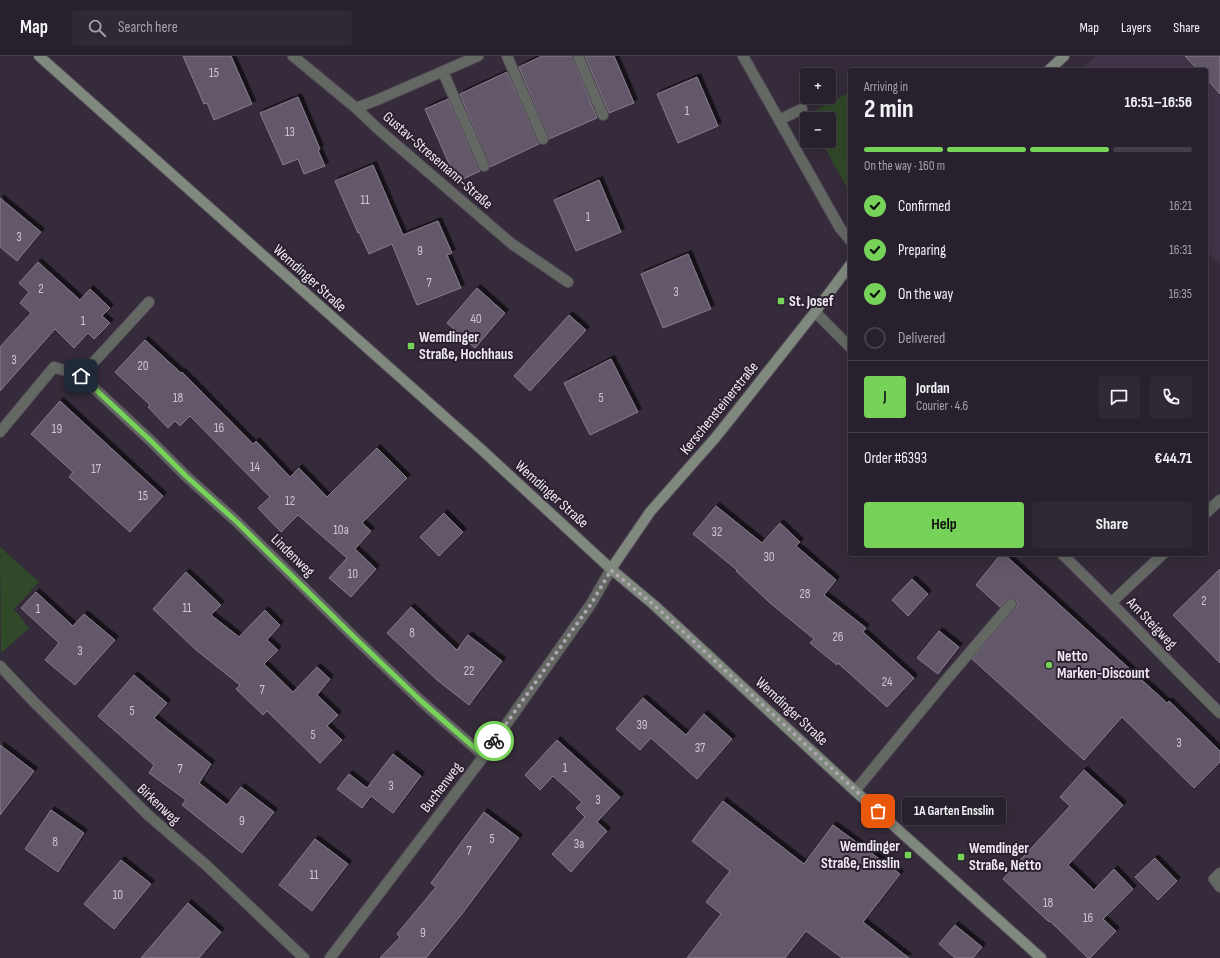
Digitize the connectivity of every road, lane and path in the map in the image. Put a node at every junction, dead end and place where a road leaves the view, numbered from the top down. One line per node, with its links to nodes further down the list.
1 (39, 56): 28 (main road, Wemdinger Straße)
2 (293, 56): 10 (street, Gustav-Stresemann-Straße)
3 (478, 56): 9 (street)
4 (506, 56): 14 (street)
5 (578, 56): 12 (street)
6 (742, 56): 13 (street)
7 (1061, 57): 8 (main road)
8 (1051, 68)
9 (443, 72): 10 (street); 15 (street)
10 (356, 108): 18 (street, Gustav-Stresemann-Straße)
11 (802, 109): 13 (street)
12 (603, 115)
13 (779, 120): 16 (street)
14 (543, 139)
15 (484, 166)
16 (848, 238)
17 (848, 268): 20 (main road, Kerschensteinerstraße)
18 (568, 282)
19 (149, 302): 22 (street)
20 (815, 312): 21 (street); 28 (main road, Kerschensteinerstraße)
21 (848, 345)
22 (81, 376): 23 (street); 33 (street, Lindenweg)
23 (0, 432)
24 (1220, 500): 25 (street)
25 (1208, 511)
26 (1064, 556): 29 (street, Am Steigweg)
27 (1161, 556): 29 (street)
28 (611, 570): 33 (street, Buchenweg); 34 (main road, Wemdinger Straße)
29 (1112, 602): 32 (street, Am Steigweg)
30 (1011, 604): 34 (street)
31 (0, 666): 37 (street, Birkenweg)
32 (1220, 713)
33 (484, 756): 38 (street, Buchenweg)
34 (855, 790): 39 (main road, Wemdinger Straße)
35 (1220, 873): 36 (street)
36 (1220, 887)
37 (304, 958)
38 (330, 958)
39 (1041, 958)

